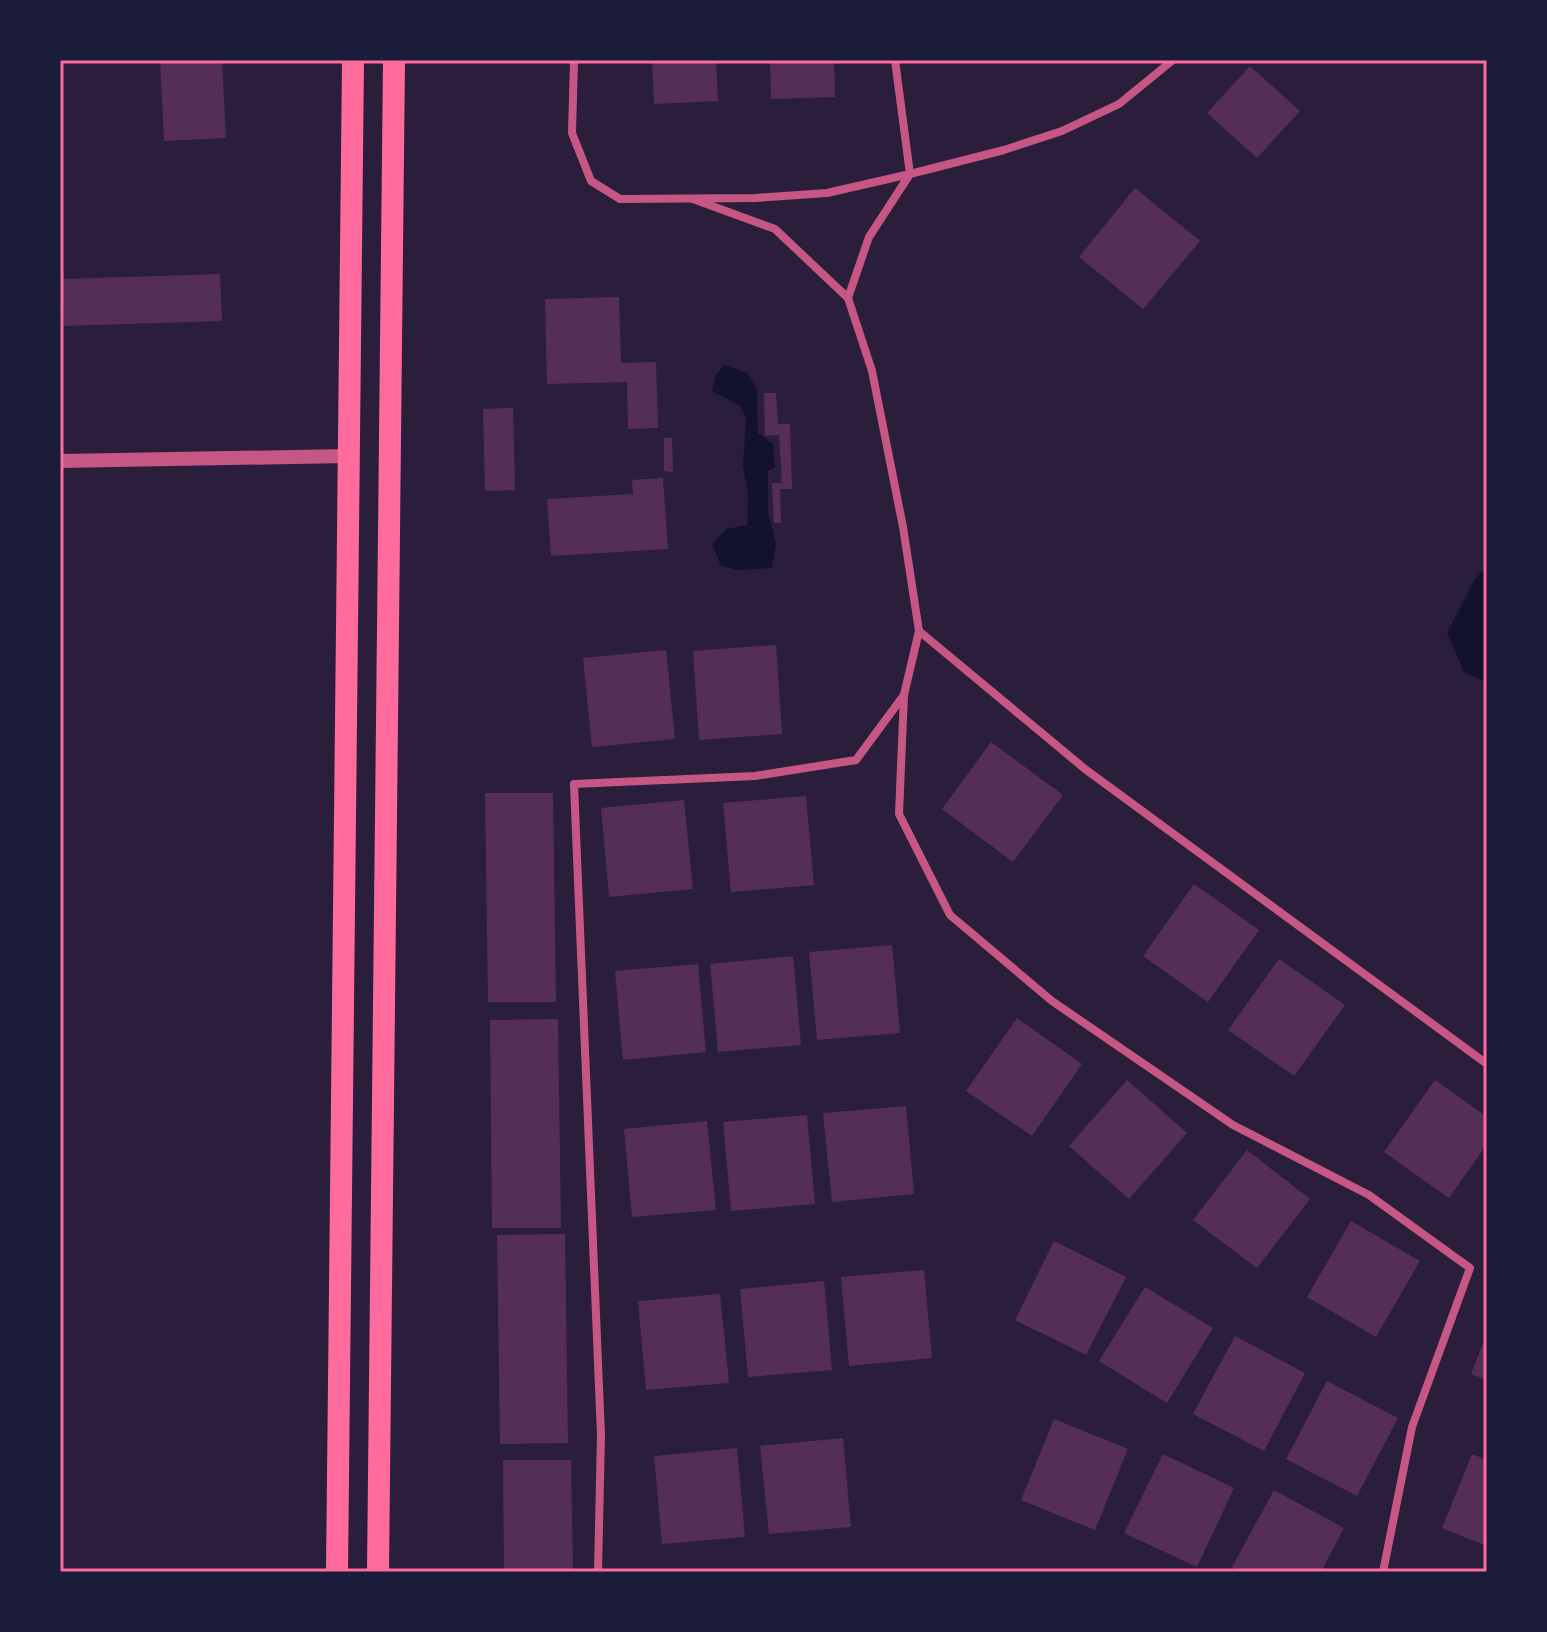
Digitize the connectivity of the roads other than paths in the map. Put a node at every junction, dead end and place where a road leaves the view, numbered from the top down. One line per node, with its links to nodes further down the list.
1 (353, 60): 9 (highway)
2 (394, 60): 15 (highway)
3 (574, 60): 7 (street)
4 (895, 60): 6 (street)
5 (1173, 60): 6 (street)
6 (910, 174): 7 (street); 8 (street)
7 (693, 199): 8 (street)
8 (848, 298): 11 (street)
9 (349, 456): 10 (street); 14 (highway)
10 (60, 461)
11 (919, 631): 12 (street); 13 (street)
12 (904, 695): 16 (street); 17 (street)
13 (1487, 1064)
14 (337, 1572)
15 (378, 1572)
16 (598, 1572)
17 (1383, 1572)

